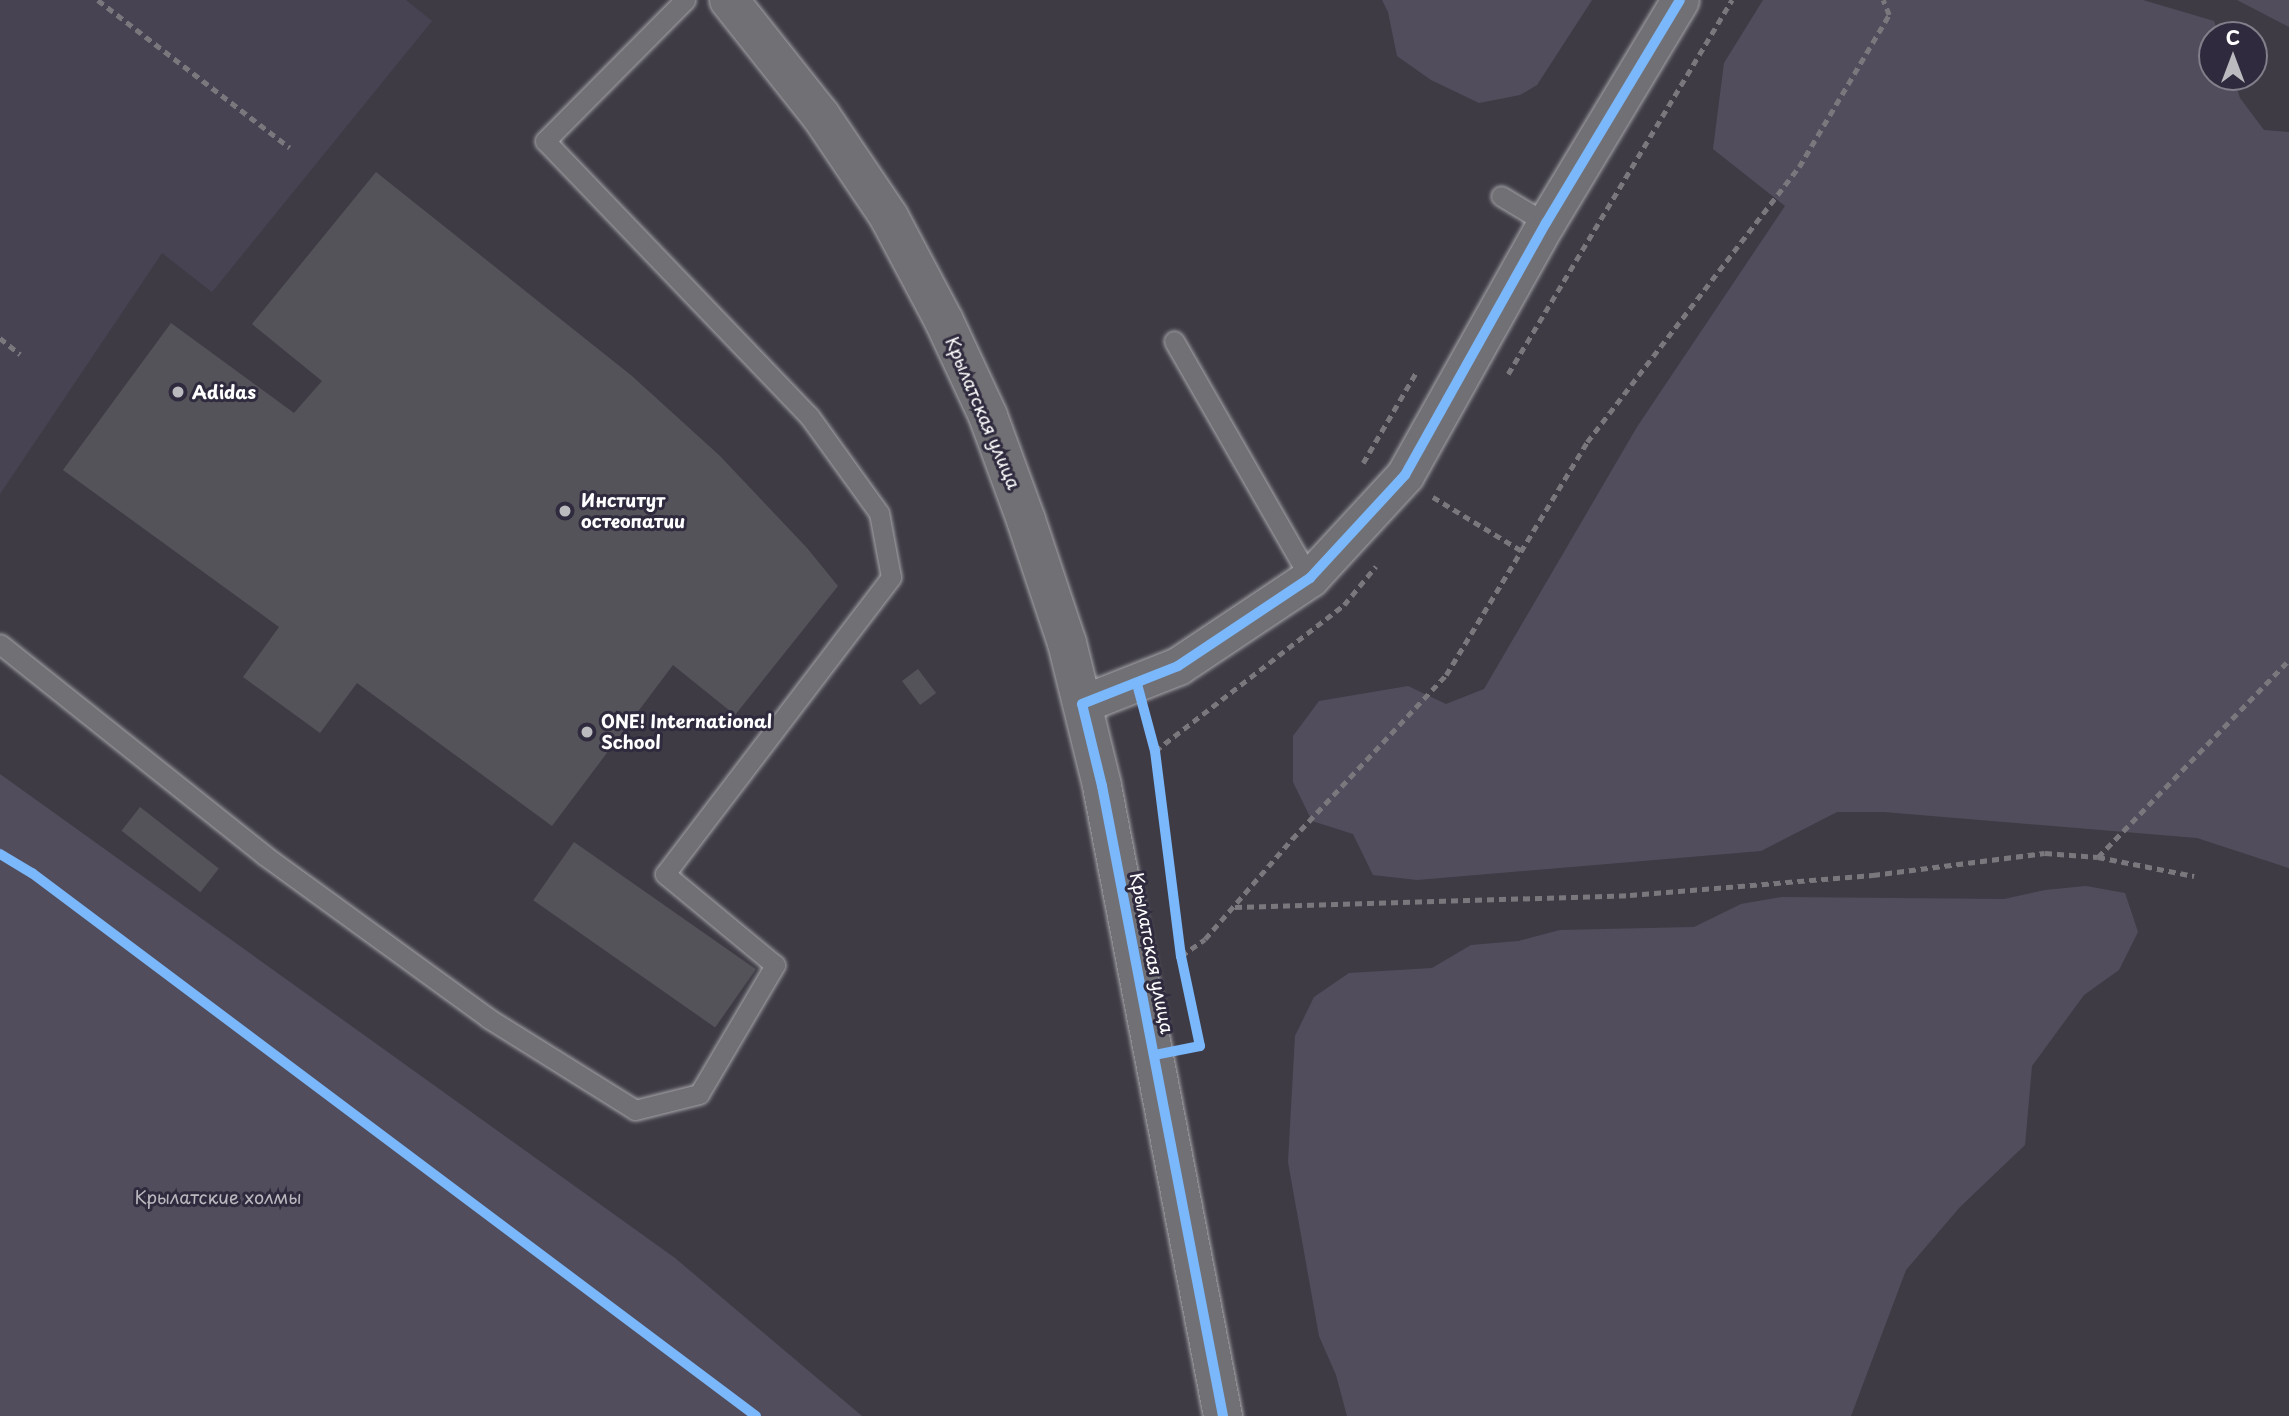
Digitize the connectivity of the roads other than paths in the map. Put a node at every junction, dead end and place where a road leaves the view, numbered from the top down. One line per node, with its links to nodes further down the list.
1 (685, 0): 8 (lane)
2 (729, 0): 9 (main road, Крылатская улица)
3 (1680, 0): 5 (street)
4 (1501, 196): 5 (lane)
5 (1546, 223): 7 (street)
6 (1174, 341): 7 (lane)
7 (1310, 578): 9 (street)
8 (0, 644)
9 (1082, 704): 10 (main road, Крылатская улица)
10 (1223, 1416)

